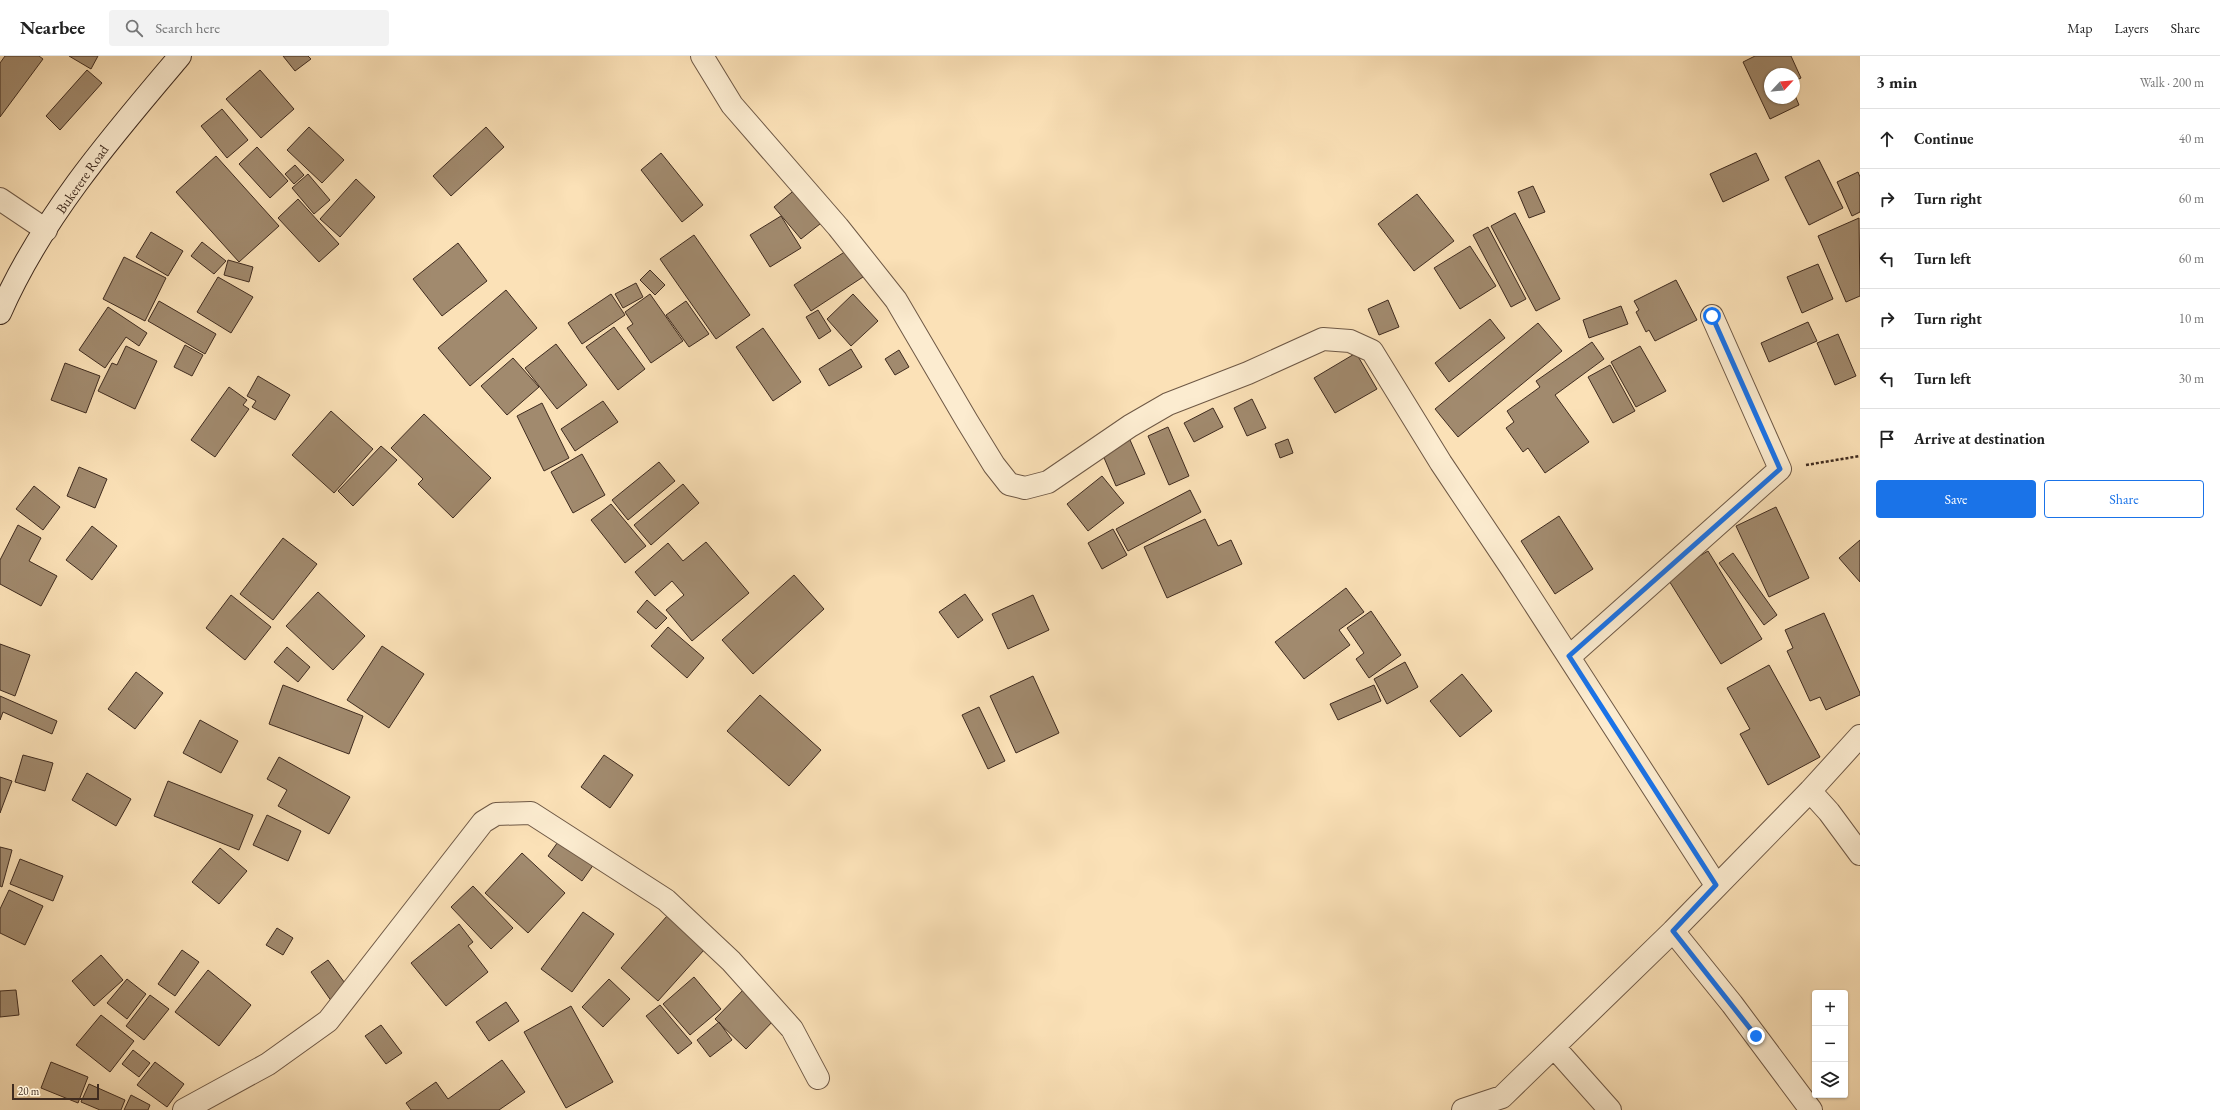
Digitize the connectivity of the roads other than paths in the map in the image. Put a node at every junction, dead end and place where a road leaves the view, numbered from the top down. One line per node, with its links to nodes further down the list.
1 (180, 56): 4 (street, Bukerere Road)
2 (702, 56): 7 (street)
3 (0, 199): 4 (street)
4 (46, 230): 5 (street, Bukerere Road)
5 (0, 313)
6 (1712, 316): 7 (street)
7 (1569, 656): 11 (street)
8 (1860, 736): 9 (street)
9 (1810, 791): 10 (street); 11 (street)
10 (1860, 854)
11 (1716, 885): 12 (street)
12 (1673, 931): 13 (street); 18 (street)
13 (1554, 1047): 16 (street); 17 (street)
14 (818, 1078): 15 (street)
15 (184, 1110)
16 (1463, 1110)
17 (1610, 1110)
18 (1811, 1110)

